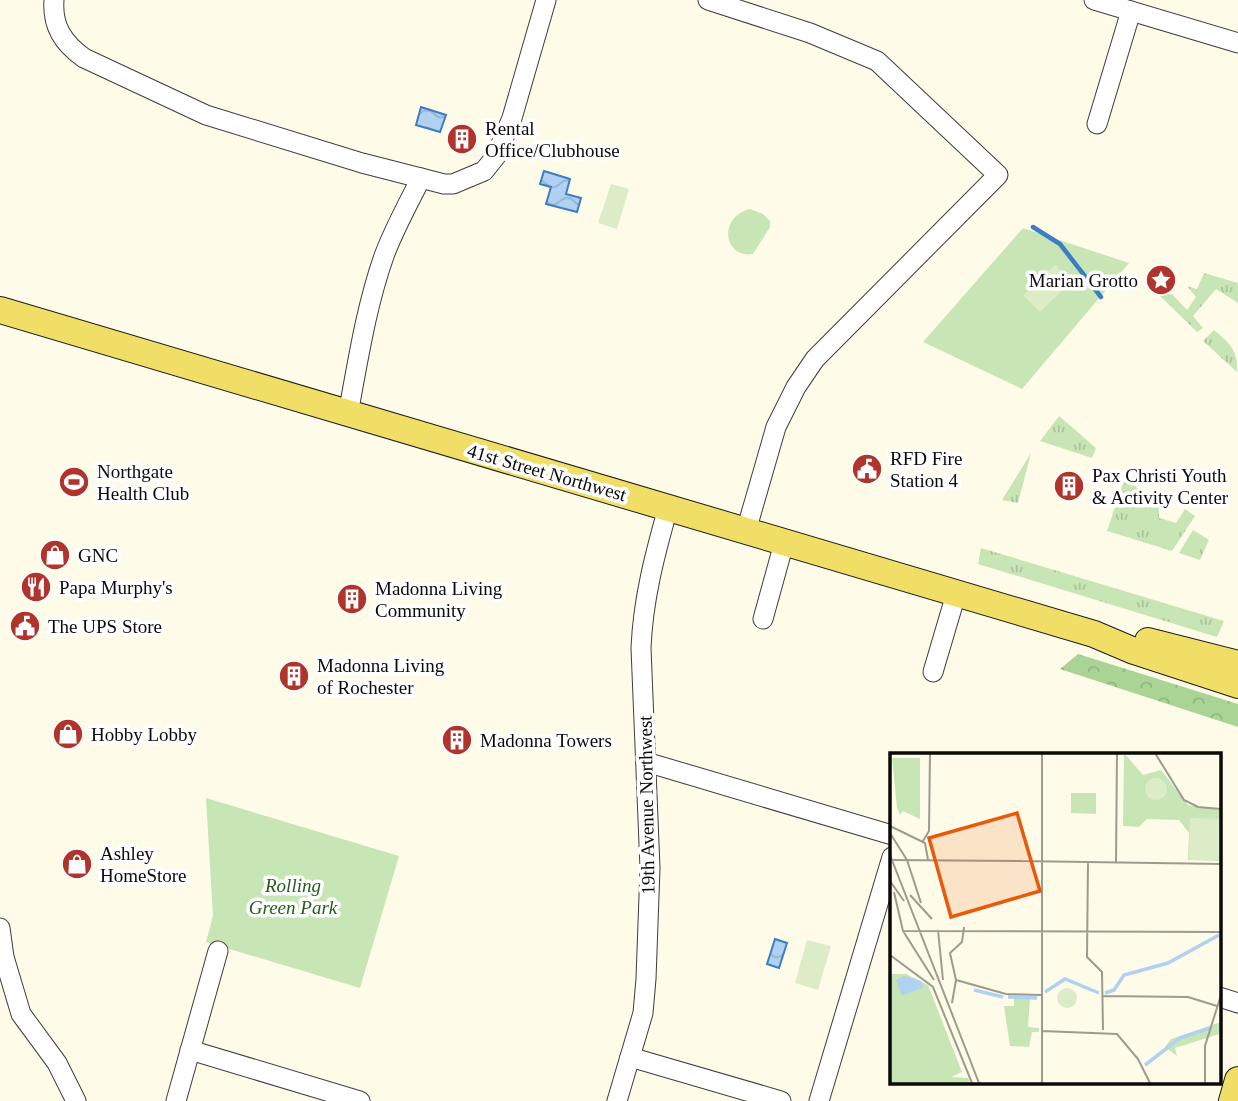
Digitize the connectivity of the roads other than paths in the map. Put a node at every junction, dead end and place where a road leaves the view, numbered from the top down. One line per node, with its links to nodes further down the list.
1 (54, 0): 8 (street)
2 (547, 0): 8 (street)
3 (708, 0): 12 (street)
4 (1094, 0): 5 (street)
5 (1131, 12): 6 (street); 7 (street)
6 (1238, 43)
7 (1097, 124)
8 (421, 178): 10 (street)
9 (0, 310): 10 (main road, 41st Street Northwest)
10 (348, 414): 11 (main road, 41st Street Northwest)
11 (668, 508): 12 (main road, 41st Street Northwest); 20 (street, 19th Avenue Northwest)
12 (746, 531): 13 (main road, 41st Street Northwest)
13 (784, 543): 14 (main road, 41st Street Northwest); 15 (street)
14 (956, 594): 16 (main road, 41st Street Northwest); 18 (street)
15 (763, 619)
16 (1094, 634): 17 (main road, 41st Street Northwest); 19 (main road, 41st Street Northwest)
17 (1238, 664)
18 (933, 672)
19 (1238, 685)
20 (646, 762): 21 (street); 28 (street, 19th Avenue Northwest)
21 (890, 835)
22 (890, 860): 35 (street)
23 (0, 928): 30 (street)
24 (218, 951): 27 (street)
25 (1220, 997): 26 (street)
26 (1238, 1003)
27 (190, 1051): 31 (street); 32 (street)
28 (630, 1057): 33 (street, 19th Avenue Northwest); 34 (street)
29 (1238, 1080): 36 (main road)
30 (76, 1101)
31 (176, 1101)
32 (360, 1101)
33 (617, 1101)
34 (781, 1101)
35 (819, 1101)
36 (1232, 1101)

